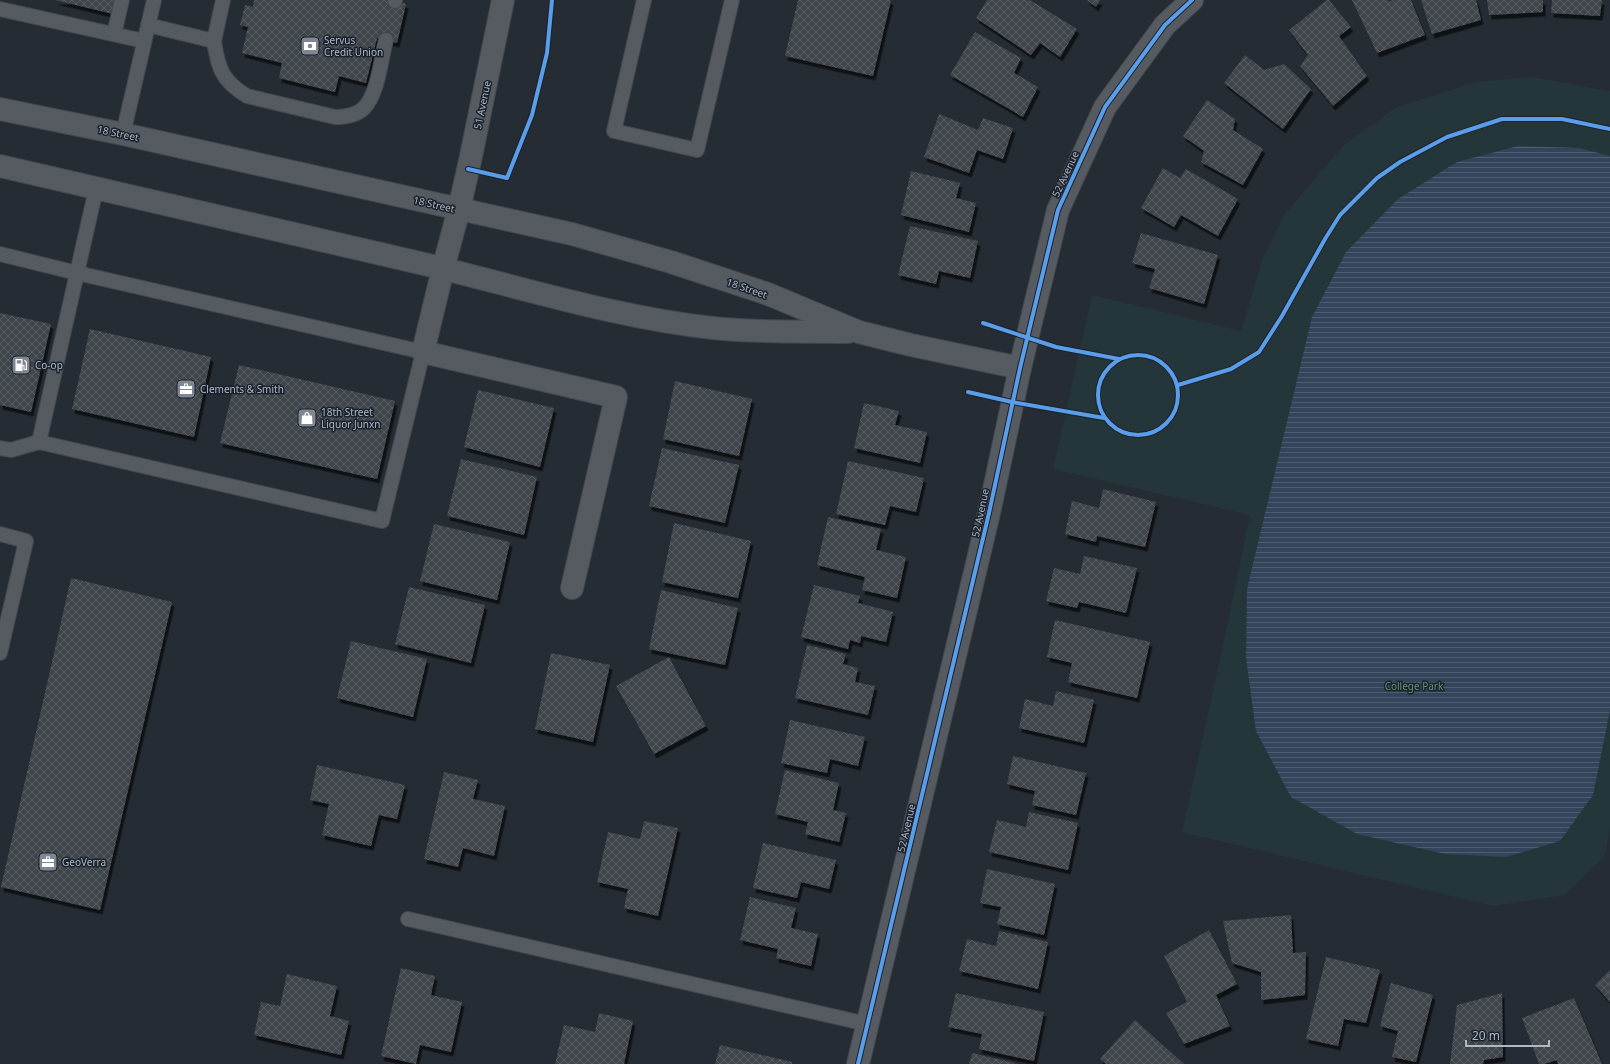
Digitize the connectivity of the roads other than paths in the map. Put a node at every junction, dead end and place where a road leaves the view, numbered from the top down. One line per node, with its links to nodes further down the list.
1 (122, 0): 10 (lane)
2 (154, 0): 9 (lane)
3 (223, 0): 13 (lane)
4 (503, 0): 18 (street, 51 Avenue)
5 (644, 0): 6 (lane)
6 (732, 0)
7 (1192, 0): 24 (street, 52 Avenue)
8 (0, 9): 10 (lane)
9 (148, 25): 12 (lane); 13 (lane)
10 (114, 34): 12 (lane)
11 (386, 40): 13 (lane)
12 (144, 41): 15 (lane)
13 (214, 41)
14 (0, 109): 15 (street, 18 Street)
15 (123, 134): 18 (street, 18 Street)
16 (0, 166): 17 (street, 18 Street)
17 (96, 189): 20 (street, 18 Street); 21 (lane)
18 (459, 209): 20 (street, 51 Avenue); 22 (street, 18 Street)
19 (0, 254): 21 (lane)
20 (443, 269): 22 (street, 18 Street); 23 (street, 51 Avenue)
21 (77, 273): 23 (lane); 25 (lane)
22 (859, 332): 24 (street, 18 Street)
23 (423, 352): 25 (lane); 28 (street)
24 (1020, 368): 31 (street, 52 Avenue)
25 (39, 442): 26 (lane)
26 (0, 448)
27 (0, 534): 29 (lane)
28 (572, 588)
29 (0, 653)
30 (408, 919): 31 (lane)
31 (868, 1024): 32 (street, 52 Avenue)
32 (858, 1064)

